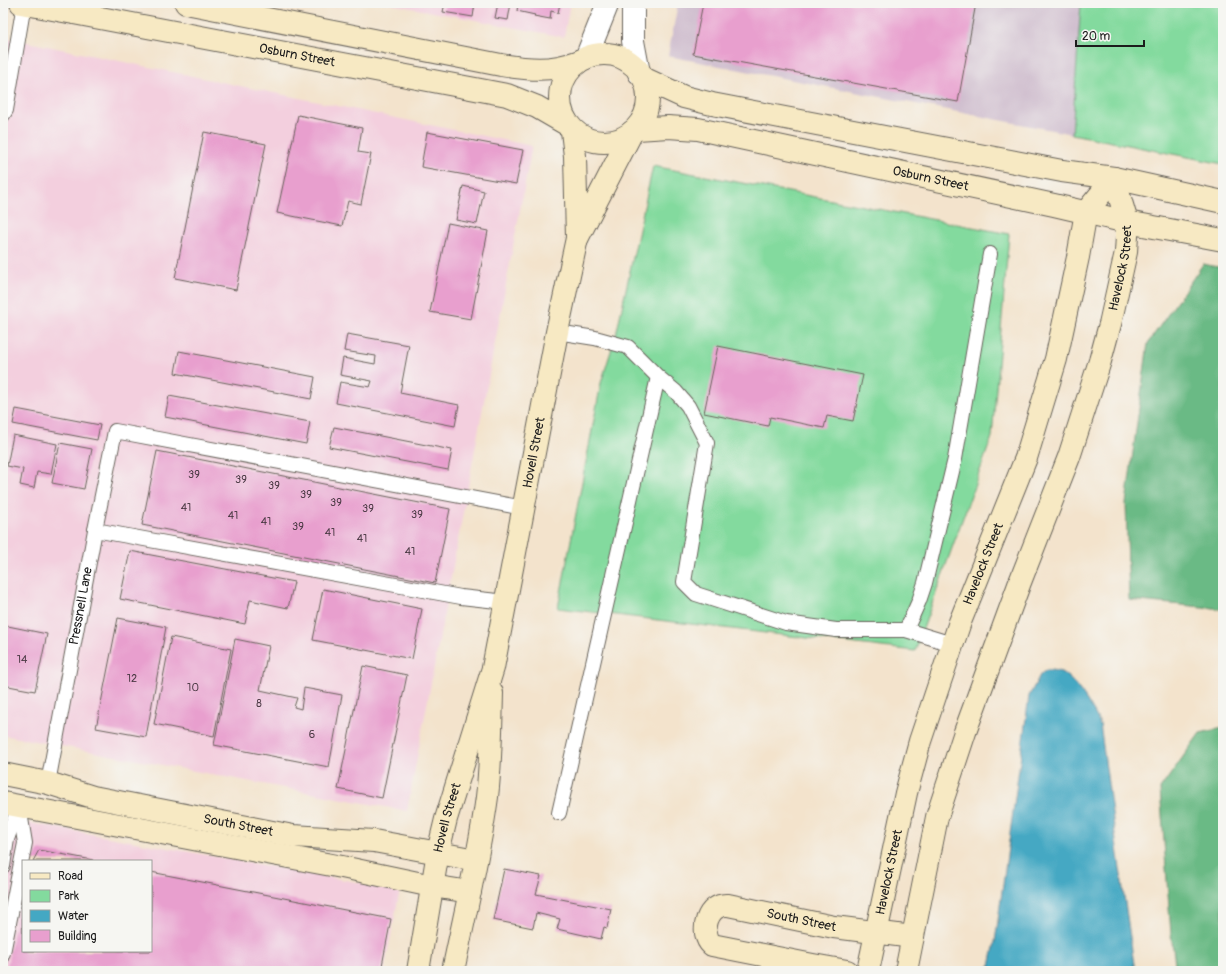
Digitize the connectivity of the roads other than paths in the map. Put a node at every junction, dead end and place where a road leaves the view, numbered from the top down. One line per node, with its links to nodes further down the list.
1 (23, 3): 5 (lane); 9 (street, Osburn Street)
2 (186, 3): 6 (street)
3 (608, 3): 6 (street)
4 (633, 3): 7 (street)
5 (9, 60): 8 (lane)
6 (582, 60): 7 (street); 9 (street)
7 (642, 76): 10 (street); 11 (street)
8 (3, 115)
9 (570, 128): 10 (street); 15 (street, Hovell Street)
10 (634, 130): 13 (street, Osburn Street); 15 (street, Hovell Street)
11 (1114, 178): 12 (street); 13 (street, Havelock Street); 14 (street, Havelock Street)
12 (1223, 202)
13 (1086, 212): 14 (street, Osburn Street); 24 (street, Havelock Street)
14 (1127, 222): 16 (street, Osburn Street); 38 (street, Havelock Street)
15 (577, 238): 18 (street, Hovell Street)
16 (1223, 240)
17 (990, 254): 23 (lane)
18 (557, 332): 19 (lane); 20 (street, Hovell Street)
19 (658, 377): 23 (lane); 30 (lane)
20 (524, 508): 21 (lane, Pressnell Lane); 22 (street, Hovell Street)
21 (95, 530): 22 (lane); 28 (lane, Pressnell Lane)
22 (506, 602): 25 (street, Hovell Street)
23 (906, 630): 24 (lane)
24 (952, 644): 37 (street, Havelock Street)
25 (493, 668): 32 (street, Hovell Street); 33 (street, Hovell Street)
26 (3, 774): 28 (street, South Street)
27 (3, 782): 29 (street)
28 (48, 783): 29 (street); 32 (street, South Street)
29 (11, 804): 31 (lane); 35 (street, South Street); 39 (lane)
30 (559, 813)
31 (4, 852): 34 (lane)
32 (438, 852): 33 (street, South Street); 35 (street, Hovell Street)
33 (476, 860): 36 (street, Hovell Street)
34 (3, 866)
35 (432, 886): 36 (street, South Street); 40 (street, Hovell Street)
36 (470, 892): 41 (street, Hovell Street)
37 (876, 932): 38 (street, South Street); 42 (street, South Street); 43 (street, Havelock Street)
38 (913, 937): 44 (street, Havelock Street)
39 (3, 954)
40 (418, 971)
41 (453, 971)
42 (847, 971)
43 (868, 971)
44 (906, 971)

